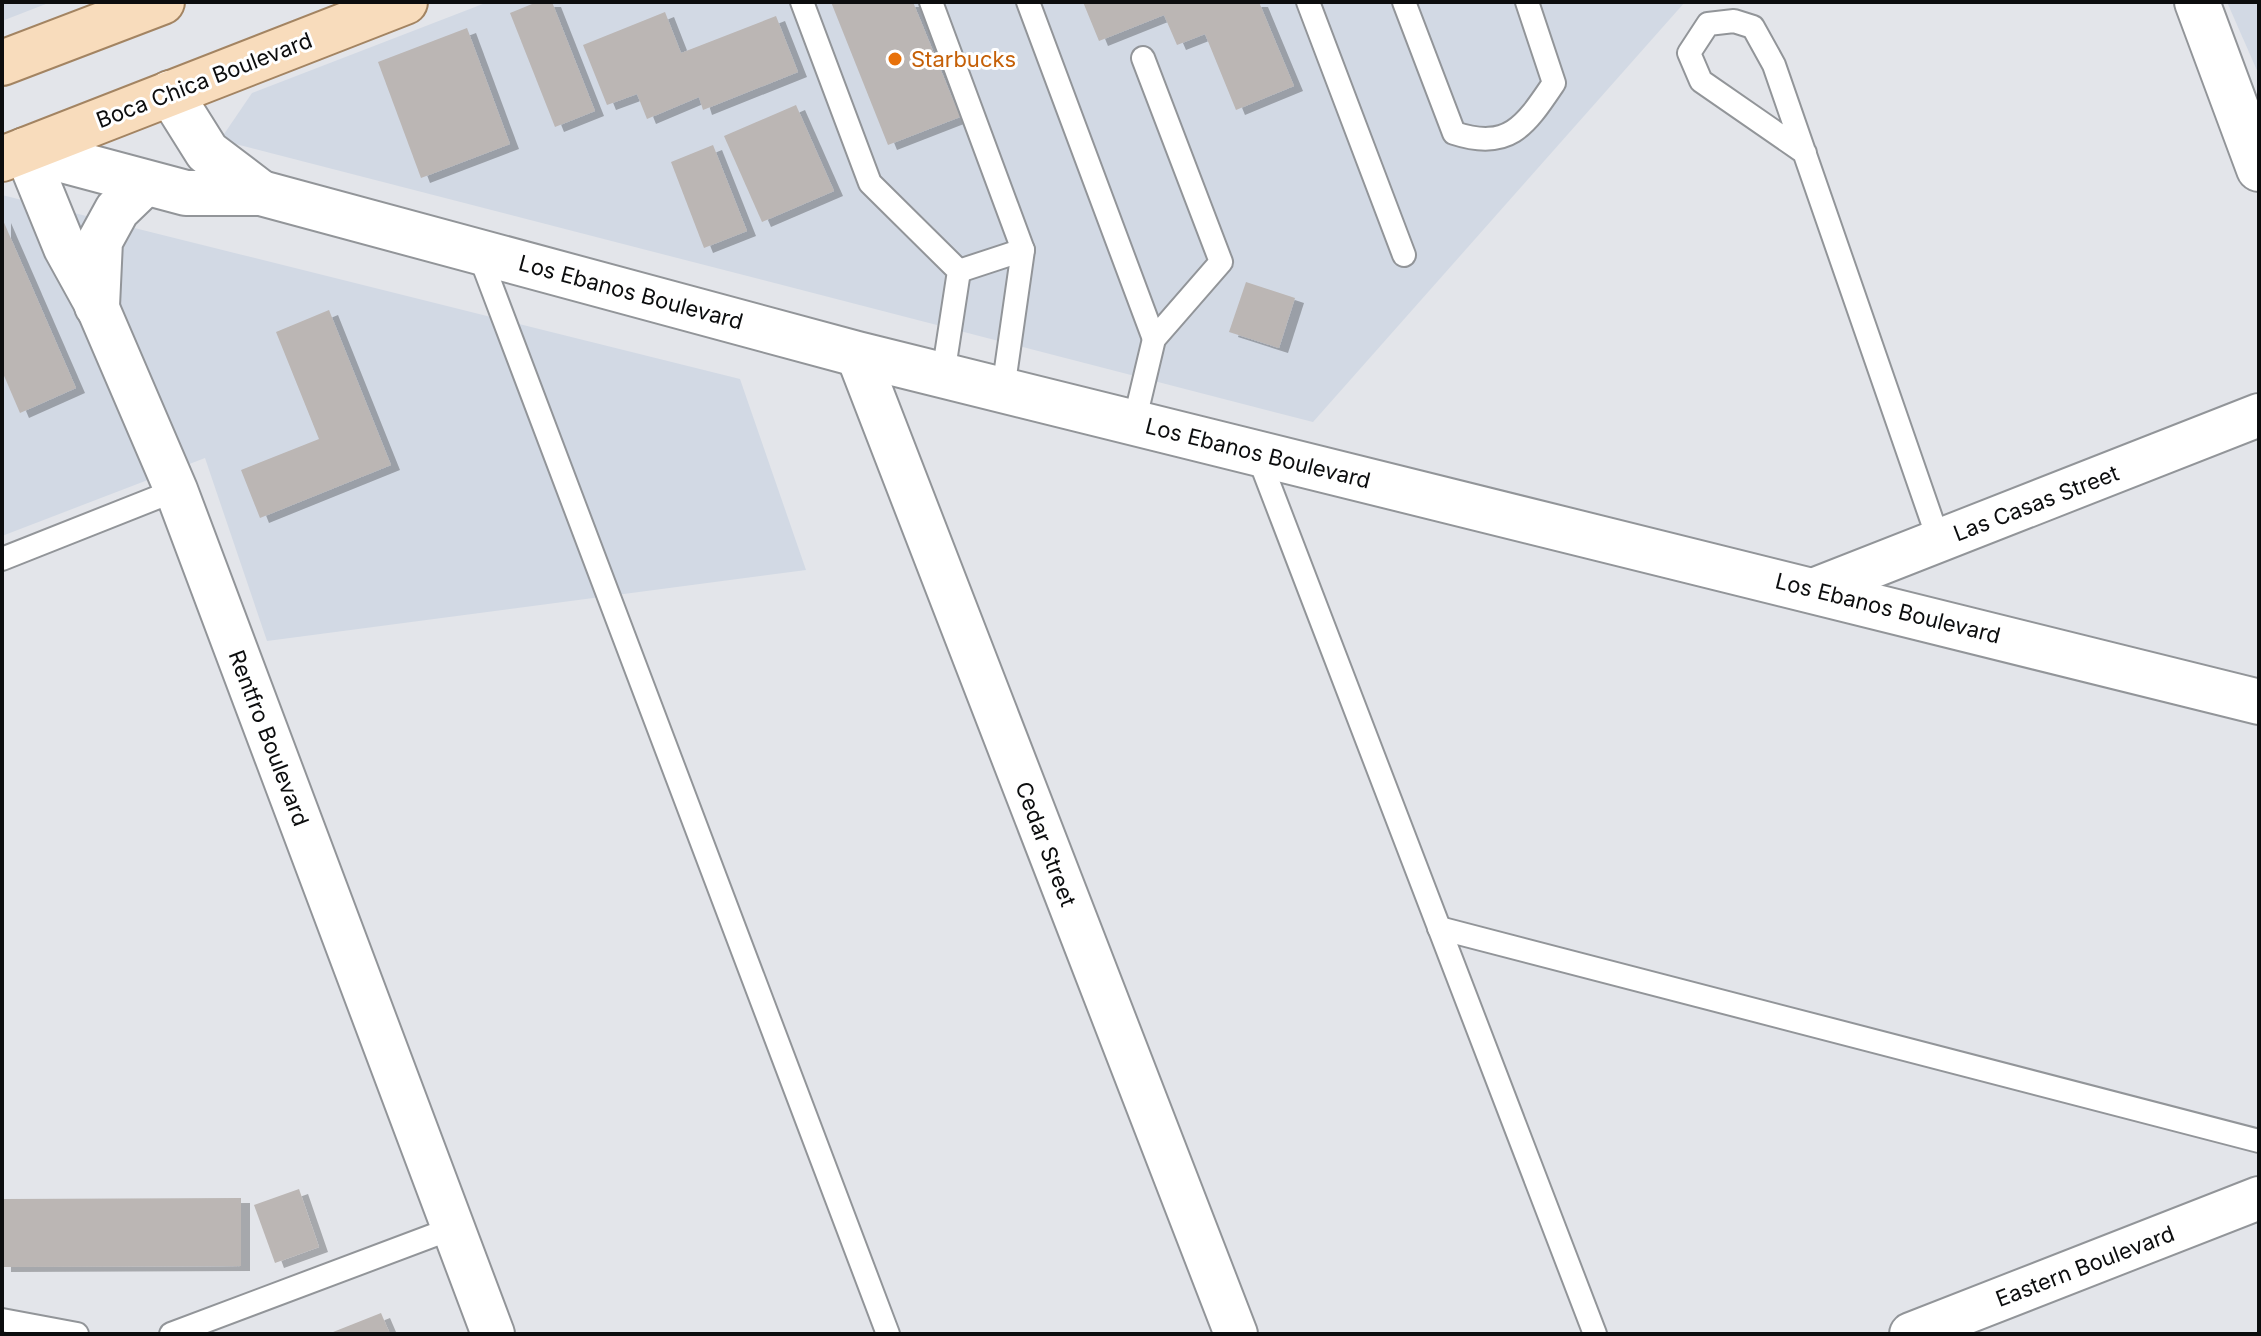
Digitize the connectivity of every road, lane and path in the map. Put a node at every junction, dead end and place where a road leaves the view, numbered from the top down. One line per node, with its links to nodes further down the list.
1 (162, 2): 11 (main road)
2 (405, 2): 12 (main road, Boca Chica Boulevard)
3 (802, 2): 22 (lane)
4 (931, 2): 19 (lane)
5 (1028, 2): 24 (lane)
6 (1308, 2): 21 (lane)
7 (1404, 2): 8 (lane)
8 (1527, 2)
9 (2197, 2): 13 (street)
10 (1143, 58): 24 (lane)
11 (2, 63)
12 (170, 93): 15 (main road, Boca Chica Boulevard); 18 (street, Los Ebanos Boulevard)
13 (2248, 102): 16 (street)
14 (1805, 153): 14 (lane); 32 (lane)
15 (13, 154): 17 (street, Los Ebanos Boulevard); 23 (street, Rentfro Boulevard)
16 (2259, 169)
17 (145, 183): 18 (street, Los Ebanos Boulevard); 23 (street)
18 (261, 193): 20 (street, Los Ebanos Boulevard)
19 (1023, 250): 22 (lane); 27 (lane)
20 (478, 251): 25 (street, Los Ebanos Boulevard); 44 (lane)
21 (1404, 255)
22 (959, 271): 26 (lane)
23 (97, 306): 31 (street, Rentfro Boulevard)
24 (1154, 339): 29 (lane)
25 (857, 354): 26 (street, Los Ebanos Boulevard); 45 (street, Cedar Street)
26 (943, 375): 27 (street, Los Ebanos Boulevard)
27 (1003, 390): 29 (street, Los Ebanos Boulevard)
28 (2259, 415): 32 (street, Las Casas Street)
29 (1134, 423): 30 (street, Los Ebanos Boulevard)
30 (1257, 453): 34 (street, Los Ebanos Boulevard); 36 (lane)
31 (176, 490): 33 (lane); 39 (street, Rentfro Boulevard)
32 (1939, 541): 34 (street, Las Casas Street)
33 (2, 559)
34 (1813, 590): 35 (street, Los Ebanos Boulevard)
35 (2259, 702)
36 (1439, 928): 37 (lane); 46 (lane)
37 (2259, 1141)
38 (2259, 1198): 47 (street, Eastern Boulevard)
39 (453, 1228): 42 (lane); 43 (street, Rentfro Boulevard)
40 (2, 1320): 41 (lane)
41 (77, 1334)
42 (171, 1334)
43 (493, 1334)
44 (888, 1334)
45 (1236, 1334)
46 (1595, 1334)
47 (1911, 1334)

